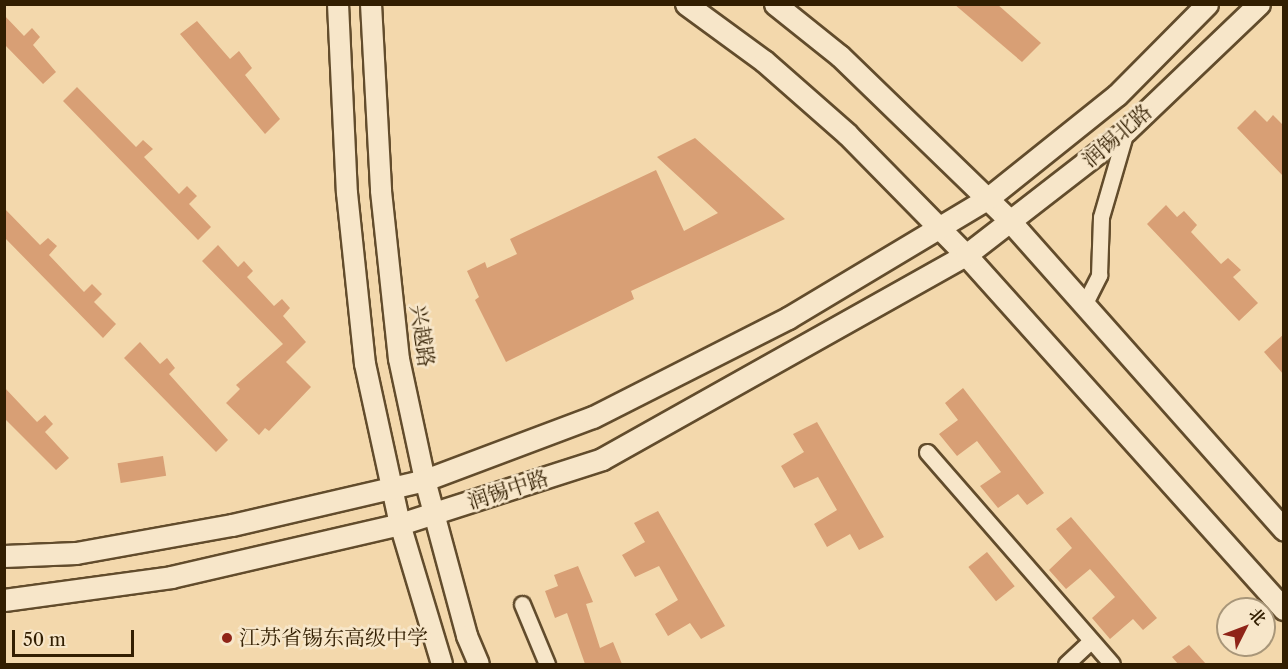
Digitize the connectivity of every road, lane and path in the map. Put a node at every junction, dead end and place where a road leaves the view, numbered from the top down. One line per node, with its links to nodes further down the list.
1 (338, 4): 15 (street)
2 (372, 4): 14 (street, 兴越路)
3 (686, 4): 10 (main road)
4 (775, 4): 8 (main road)
5 (1207, 4): 8 (main road, 润锡北路)
6 (1259, 4): 7 (main road, 润锡北路)
7 (1126, 131): 9 (main road, 润锡北路); 12 (street)
8 (987, 199): 9 (main road); 10 (main road, 润锡北路)
9 (1009, 220): 11 (main road, 润锡北路); 12 (main road)
10 (938, 227): 11 (main road); 14 (main road, 润锡中路)
11 (966, 255): 16 (main road, 润锡中路); 22 (main road)
12 (1084, 305): 18 (main road)
13 (927, 452): 23 (street)
14 (425, 480): 15 (main road, 润锡中路); 16 (street, 兴越路)
15 (391, 486): 17 (street); 19 (main road, 润锡中路)
16 (434, 514): 17 (main road, 润锡中路); 25 (street, 兴越路)
17 (400, 524): 20 (main road, 润锡中路); 24 (street)
18 (1284, 530)
19 (4, 556)
20 (4, 600)
21 (522, 604): 26 (street)
22 (1284, 609)
23 (1091, 641): 27 (street); 28 (street)
24 (442, 664)
25 (479, 664)
26 (547, 664)
27 (1066, 664)
28 (1112, 664)

